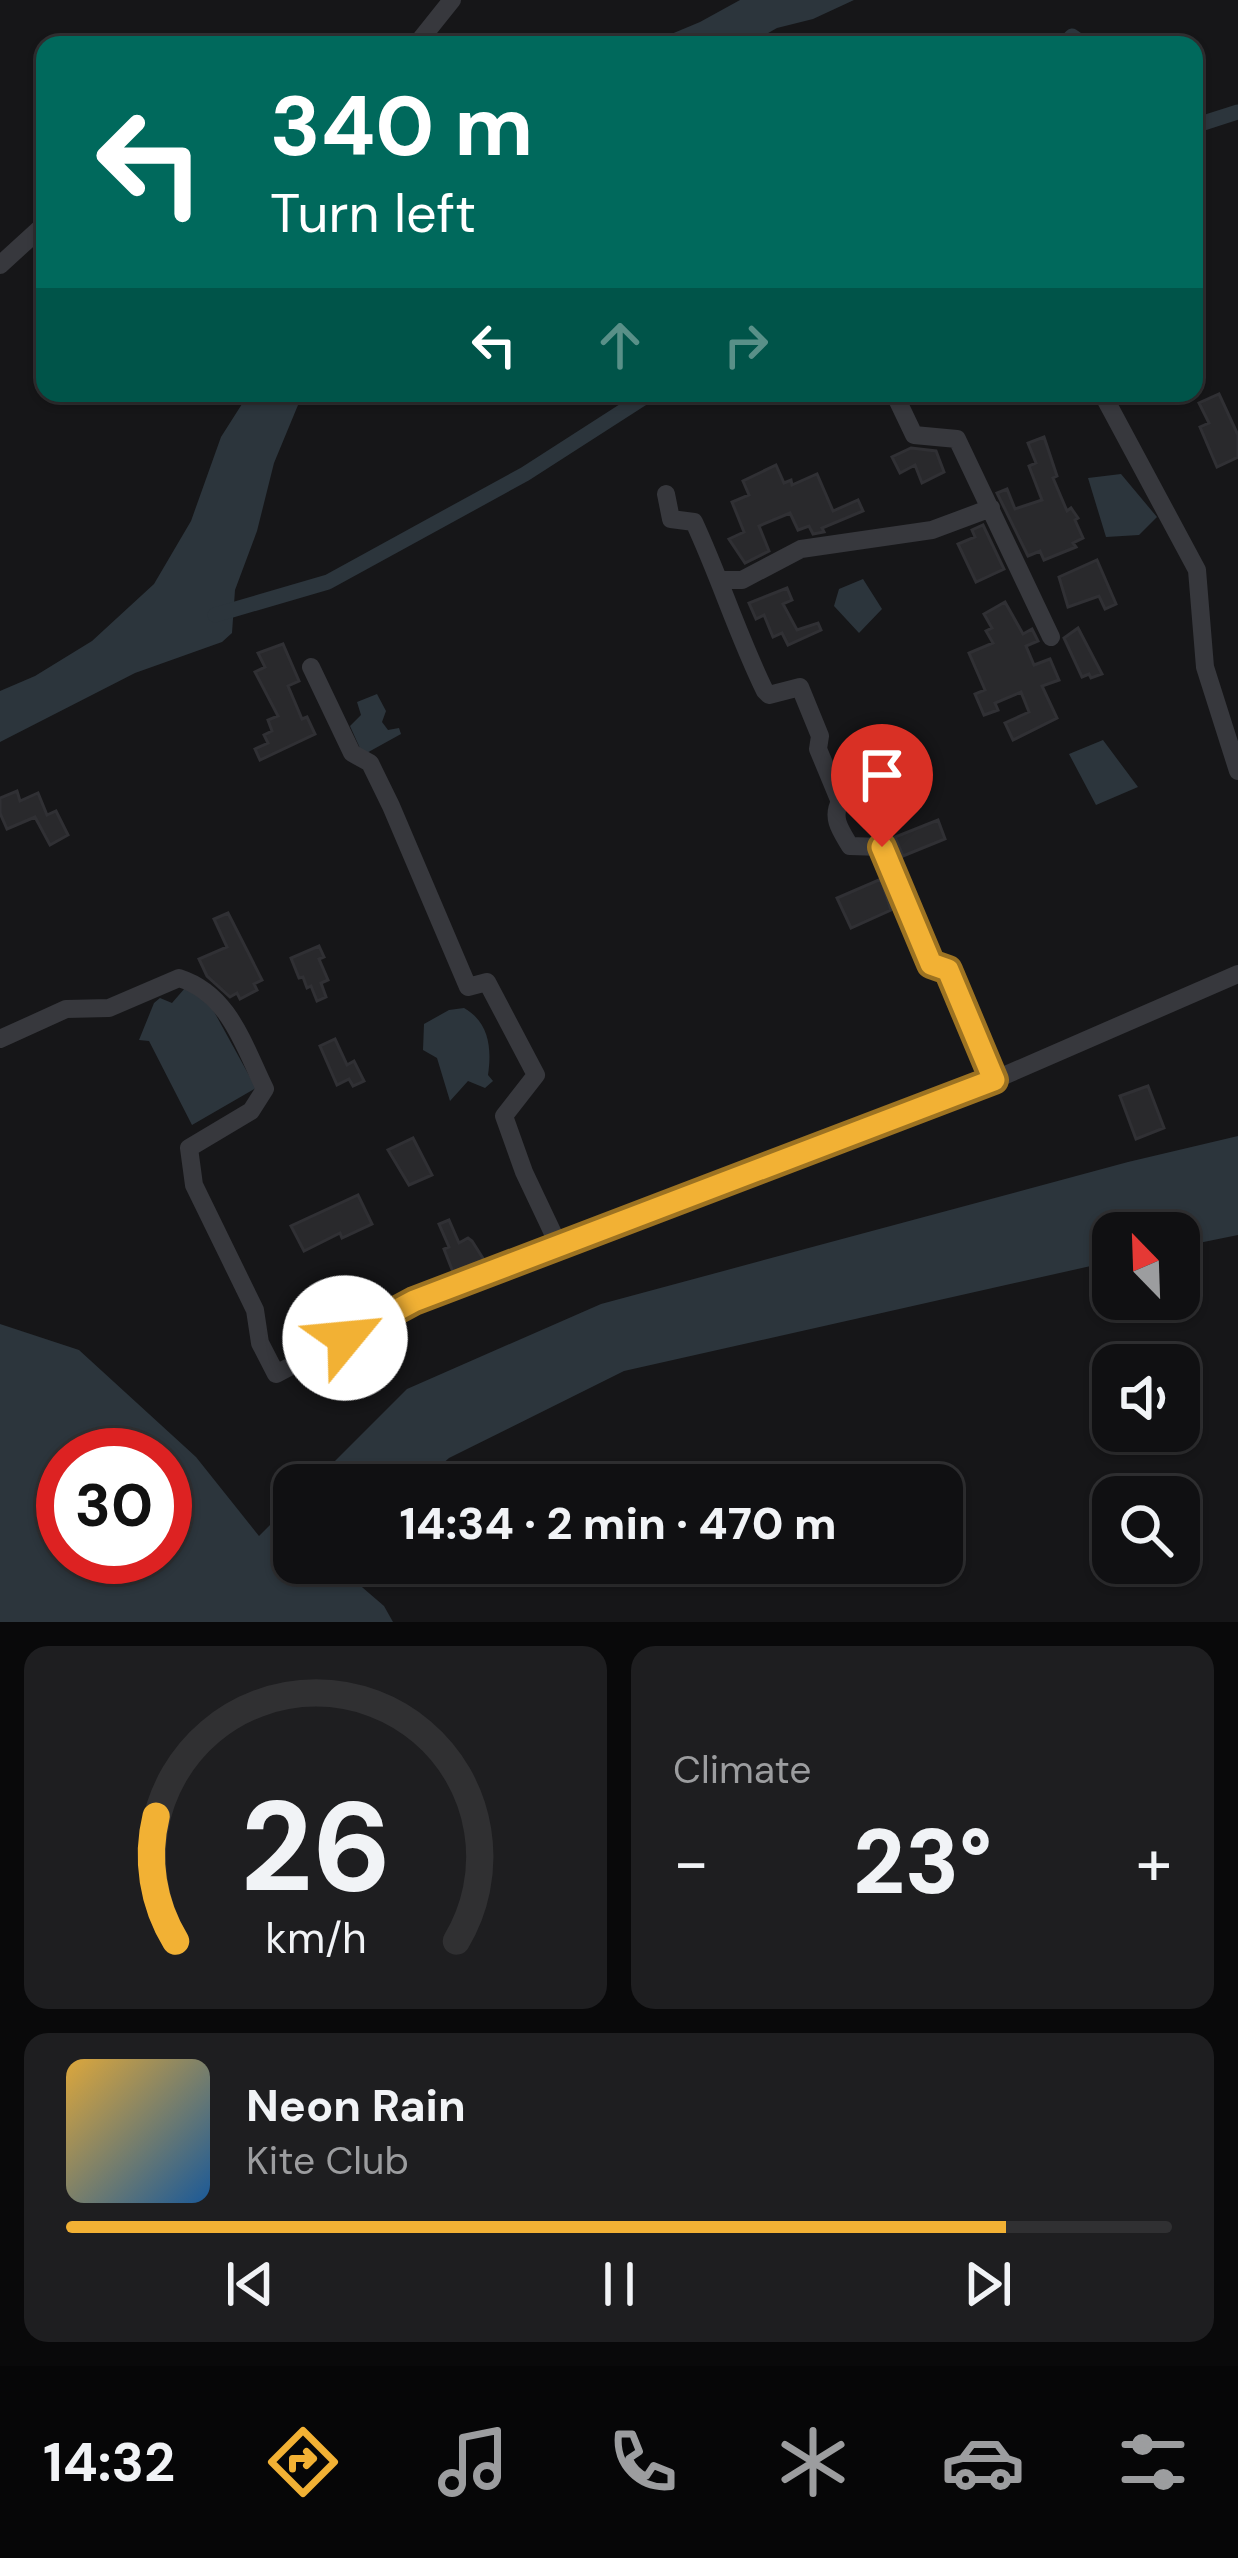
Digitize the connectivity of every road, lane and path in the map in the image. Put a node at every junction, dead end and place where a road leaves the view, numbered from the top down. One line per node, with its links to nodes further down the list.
1 (452, 0): 2 (street)
2 (423, 36)
3 (36, 232): 4 (street)
4 (0, 265)
5 (898, 402): 8 (street)
6 (1107, 402): 12 (street)
7 (667, 494): 9 (street)
8 (991, 508): 9 (street); 10 (street)
9 (721, 580): 15 (street)
10 (1051, 637)
11 (311, 667): 16 (street)
12 (1238, 771)
13 (1238, 974): 15 (street)
14 (0, 1039): 16 (street)
15 (994, 1080): 16 (street)
16 (559, 1246)

